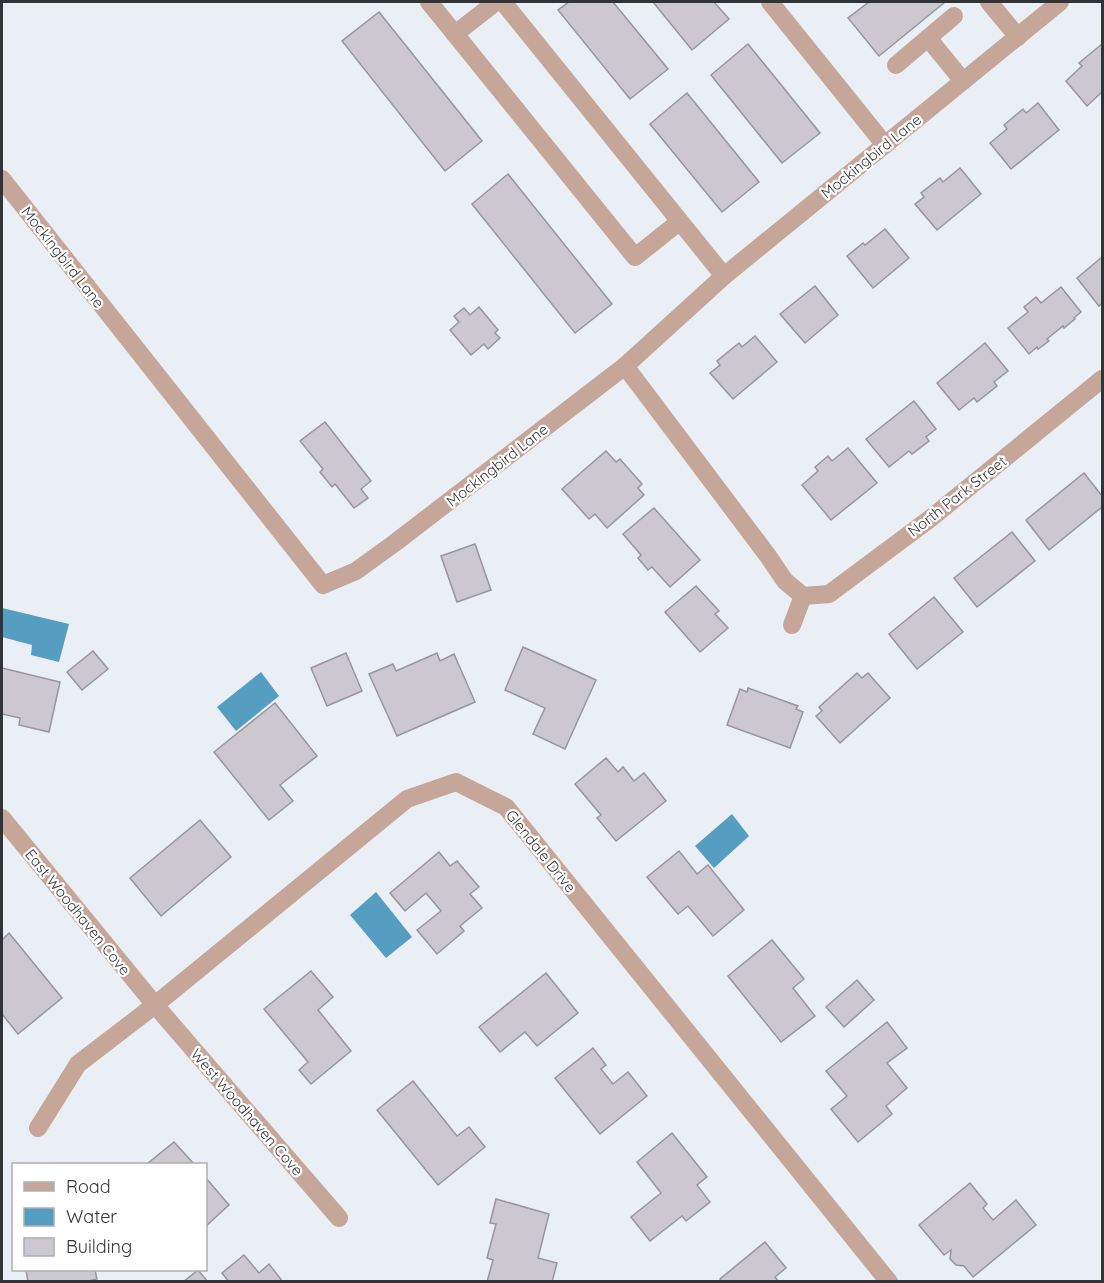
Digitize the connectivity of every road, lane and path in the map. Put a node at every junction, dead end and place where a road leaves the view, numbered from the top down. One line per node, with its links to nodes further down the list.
1 (429, 2): 8 (street)
2 (496, 2): 8 (street)
3 (503, 2): 15 (street)
4 (770, 2): 13 (street)
5 (989, 2): 9 (street)
6 (1060, 2): 9 (street, Mockingbird Lane)
7 (954, 16): 10 (street)
8 (455, 34): 15 (street)
9 (1018, 37): 12 (street, Mockingbird Lane)
10 (928, 38): 11 (street); 12 (street)
11 (896, 65)
12 (963, 81): 13 (street, Mockingbird Lane)
13 (885, 145): 16 (street, Mockingbird Lane)
14 (2, 179): 17 (street, Mockingbird Lane)
15 (679, 222): 16 (street)
16 (724, 276): 17 (street, Mockingbird Lane)
17 (625, 366): 19 (street)
18 (1102, 379): 19 (street, North Park Street)
19 (803, 596): 20 (street)
20 (792, 625)
21 (2, 818): 22 (street, East Woodhaven Cove)
22 (155, 1005): 23 (street, Glendale Drive); 24 (street, West Woodhaven Cove); 25 (street, Glendale Drive)
23 (38, 1128)
24 (339, 1218)
25 (889, 1281)

